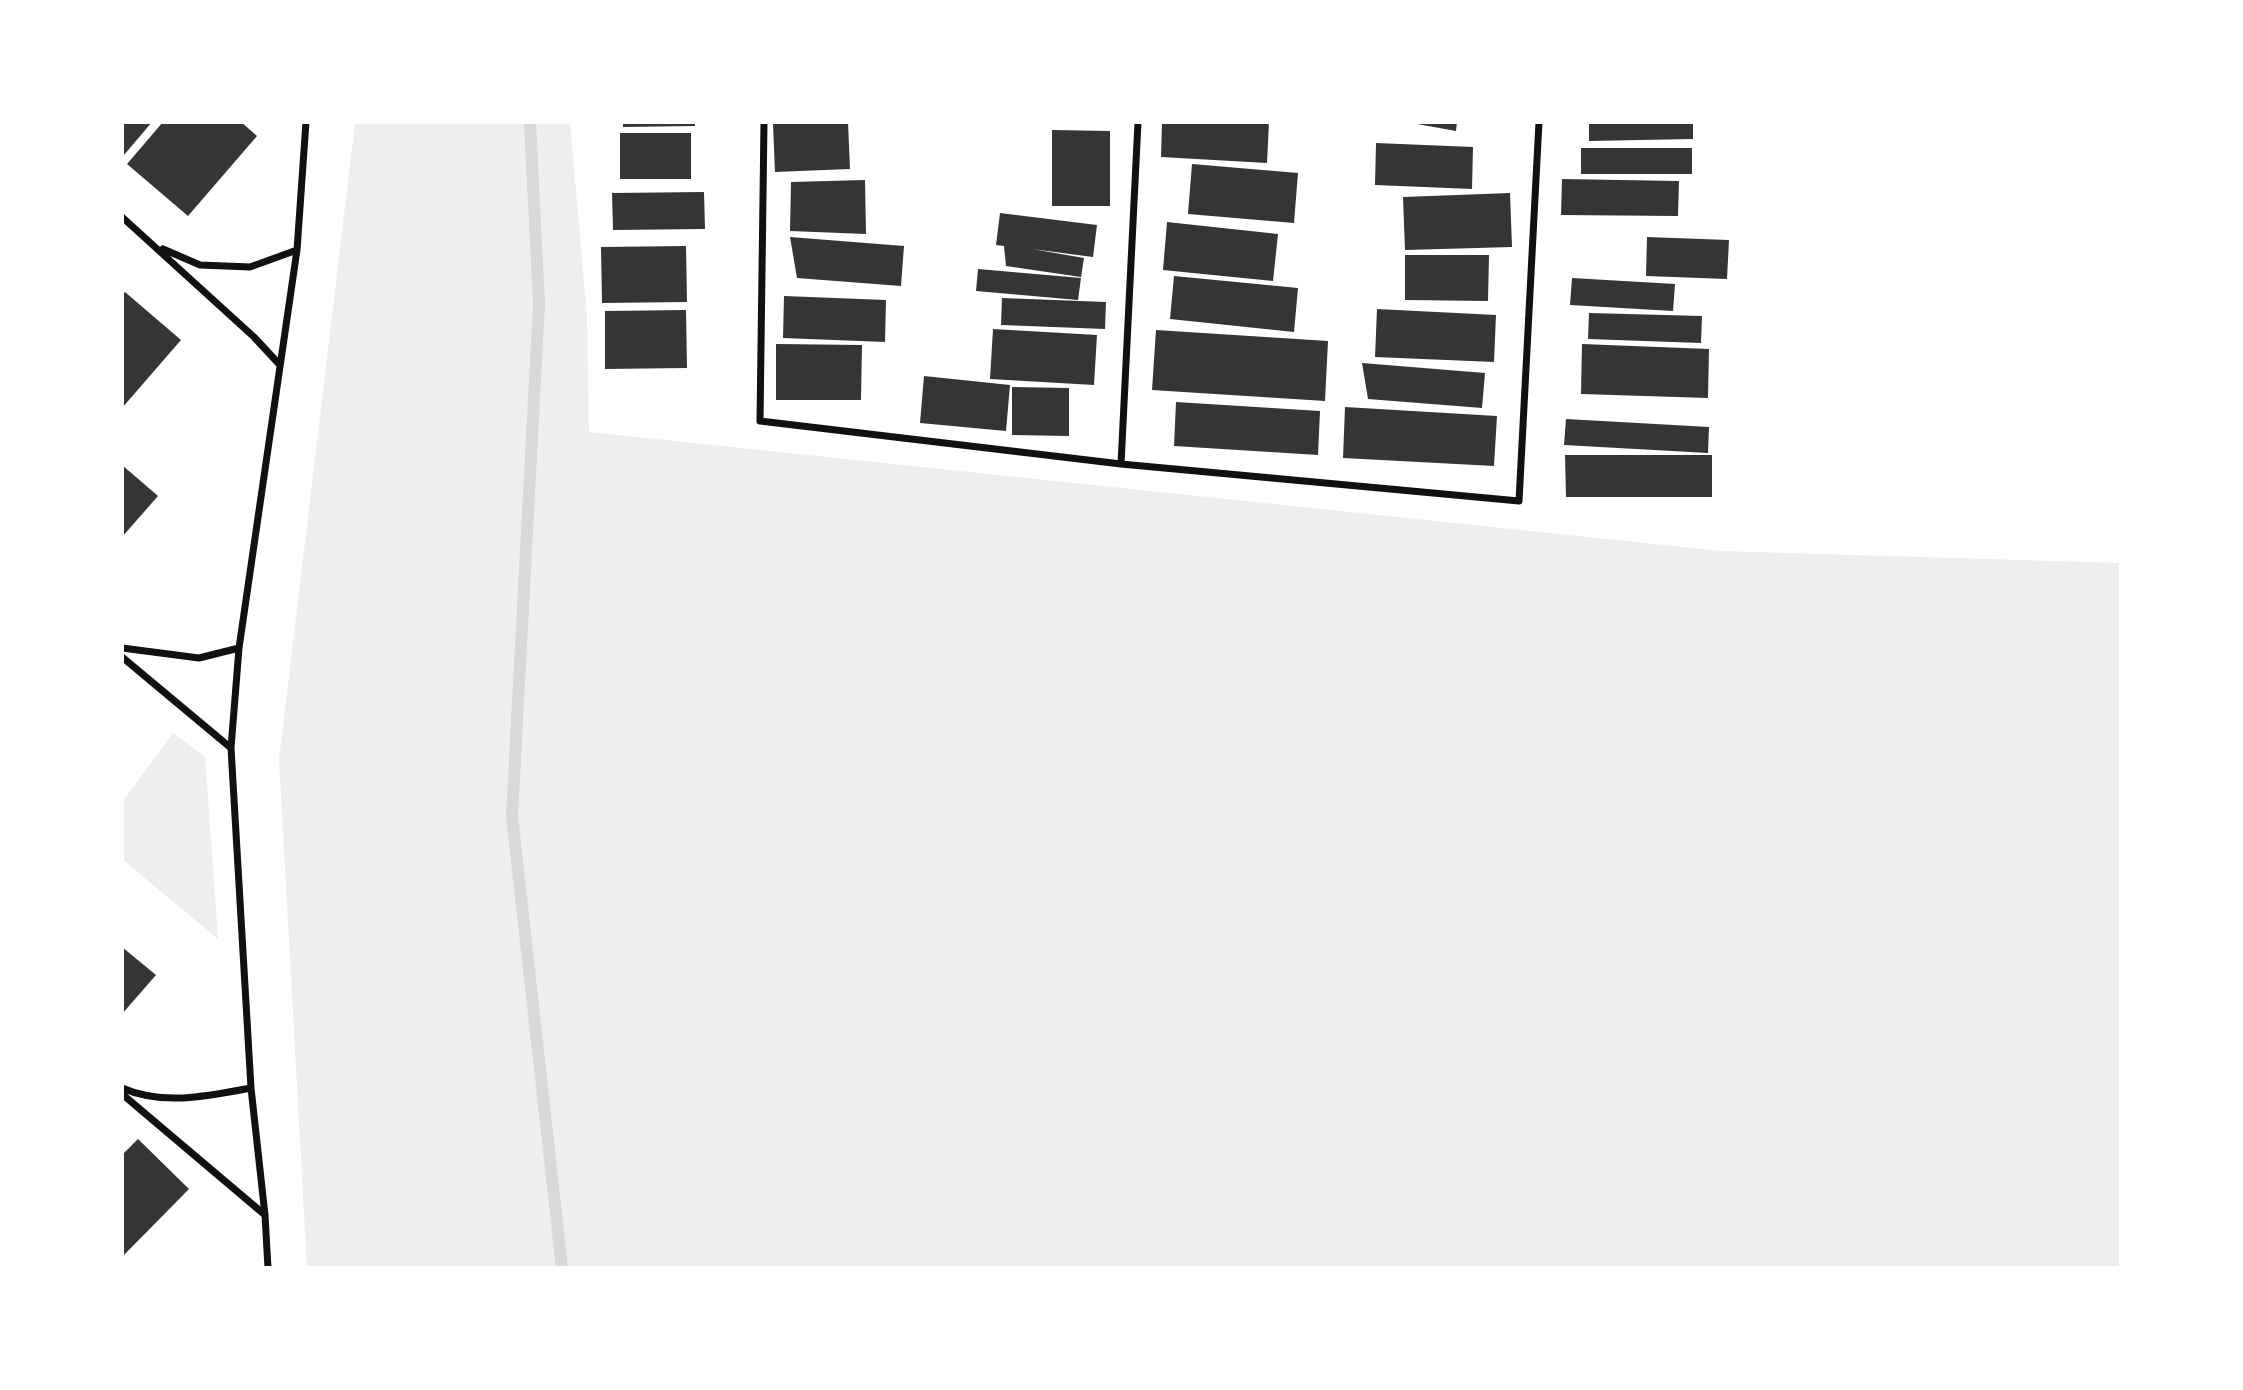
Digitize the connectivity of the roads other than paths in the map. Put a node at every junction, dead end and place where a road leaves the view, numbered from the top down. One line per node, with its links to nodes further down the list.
1 (306, 122): 7 (street)
2 (764, 122): 9 (street)
3 (1138, 122): 9 (street)
4 (1539, 122): 9 (street)
5 (122, 217): 6 (street)
6 (156, 246): 7 (street); 8 (street)
7 (297, 250): 8 (street)
8 (279, 364): 11 (street)
9 (1121, 464)
10 (122, 648): 11 (street)
11 (239, 648): 13 (street)
12 (122, 657): 13 (street)
13 (231, 748): 15 (street)
14 (122, 1088): 15 (street)
15 (251, 1088): 17 (street)
16 (122, 1094): 17 (street)
17 (265, 1215): 18 (street)
18 (268, 1268)

